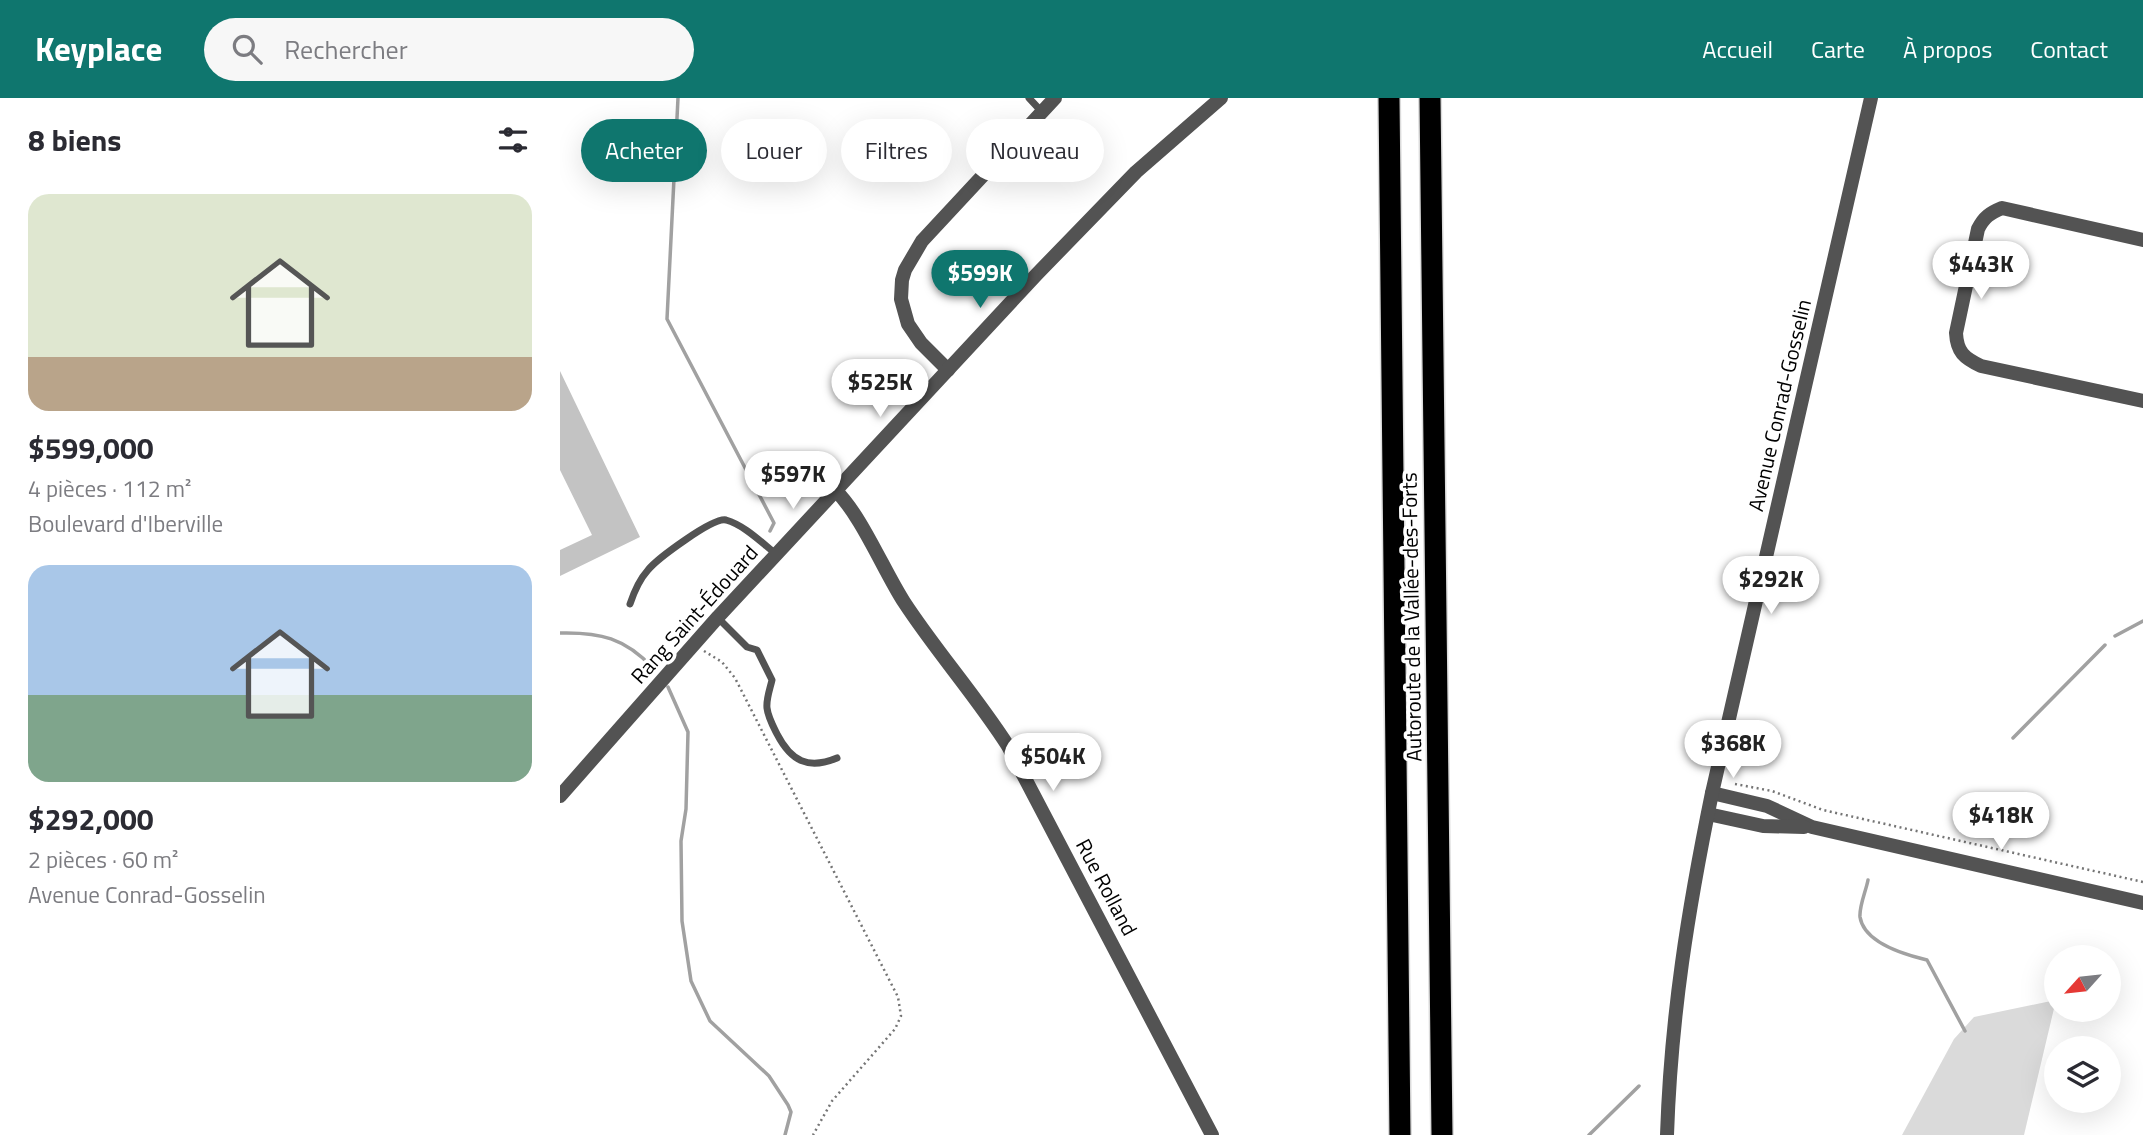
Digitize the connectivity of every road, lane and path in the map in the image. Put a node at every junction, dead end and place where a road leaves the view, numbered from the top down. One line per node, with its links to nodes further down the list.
1 (1028, 98): 7 (lane)
2 (1055, 98): 7 (street)
3 (1221, 98): 9 (street, Rang Saint-Édouard)
4 (1389, 98): 26 (highway, Autoroute de la Vallée-des-Forts)
5 (1430, 98): 27 (highway, Autoroute de la Vallée-des-Forts)
6 (1871, 98): 17 (street, Avenue Conrad-Gosselin)
7 (1042, 112): 9 (street)
8 (2143, 240): 10 (street)
9 (948, 370): 11 (street, Rang Saint-Édouard)
10 (2143, 401)
11 (836, 491): 12 (street, Rang Saint-Édouard); 25 (street, Rue Rolland)
12 (776, 554): 13 (lane); 14 (street, Rang Saint-Édouard)
13 (630, 604)
14 (718, 617): 15 (street, Rang Saint-Édouard); 16 (lane)
15 (691, 647): 18 (street, Rang Saint-Édouard); 24 (path)
16 (837, 758)
17 (1712, 793): 20 (street, Avenue Conrad-Gosselin); 21 (street)
18 (560, 796)
19 (1812, 807): 22 (path)
20 (1708, 814): 21 (street); 28 (street, Avenue Conrad-Gosselin)
21 (1812, 827): 23 (street)
22 (2143, 882)
23 (2143, 902)
24 (813, 1135)
25 (1213, 1135)
26 (1400, 1135)
27 (1442, 1135)
28 (1667, 1135)

